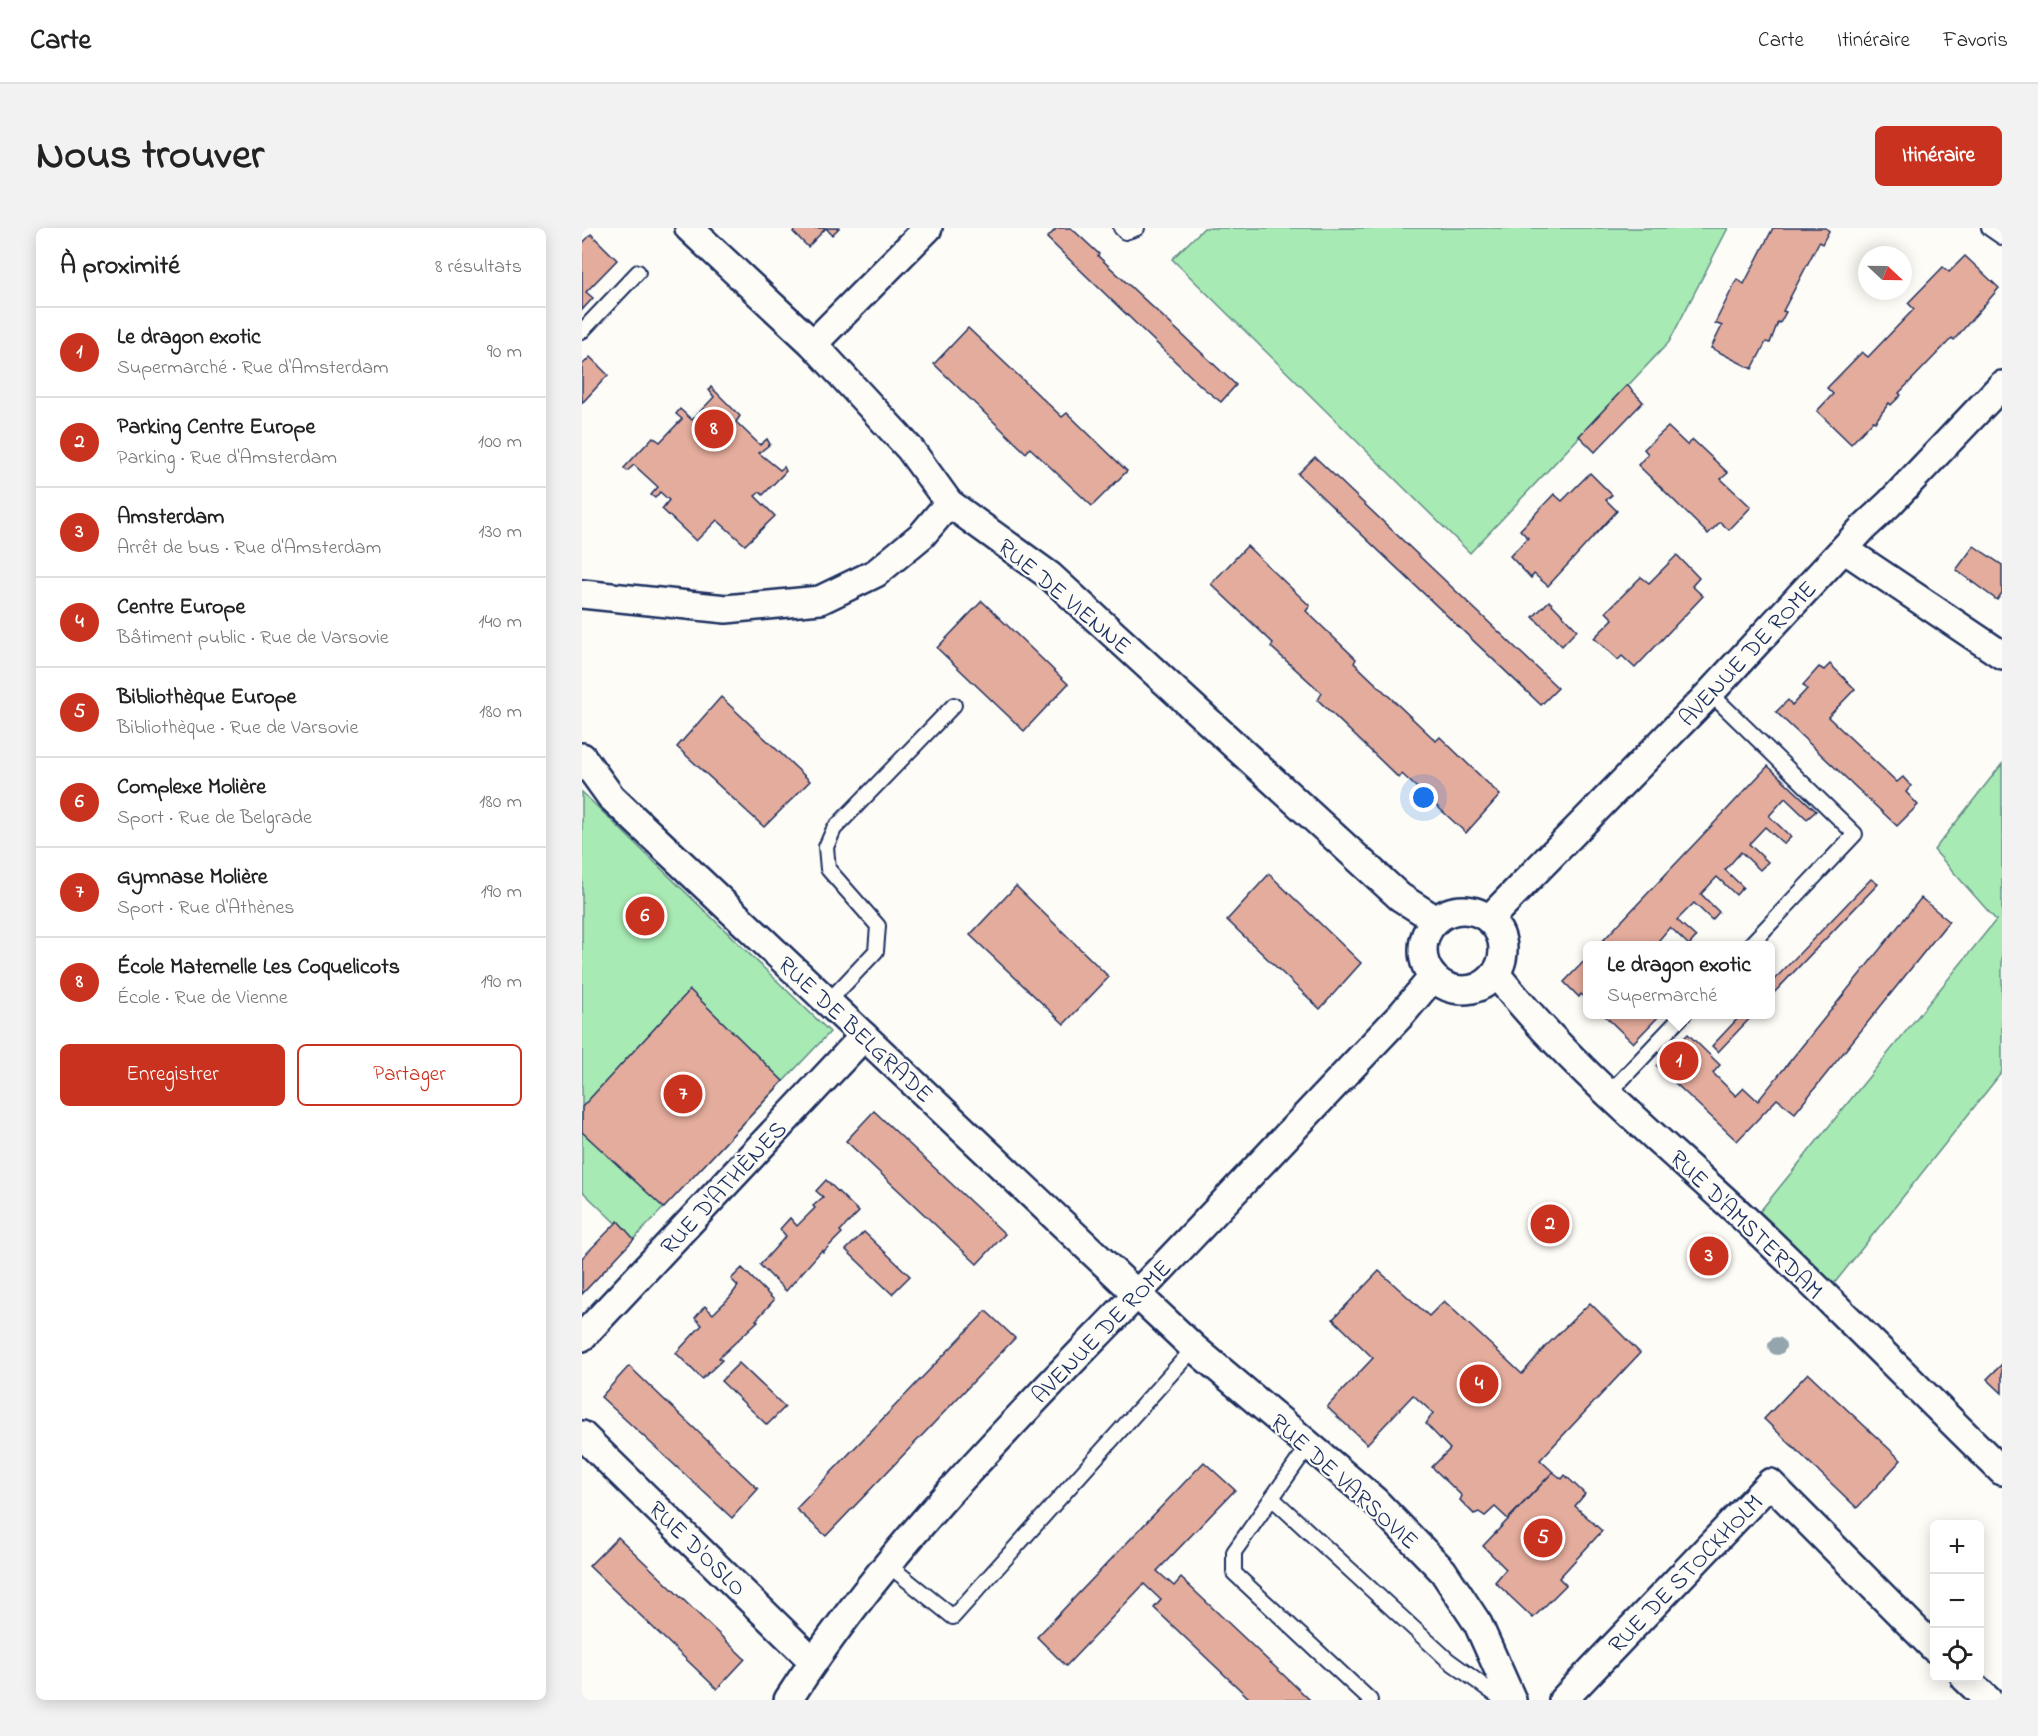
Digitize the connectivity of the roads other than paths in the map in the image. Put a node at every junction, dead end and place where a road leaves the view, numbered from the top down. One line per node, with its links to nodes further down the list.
1 (689, 228): 9 (street, RUE DE VIENNE)
2 (928, 228): 9 (street)
3 (1120, 228): 4 (lane)
4 (1137, 228)
5 (1989, 228): 6 (lane)
6 (2002, 237)
7 (638, 272): 8 (lane)
8 (582, 331)
9 (813, 344): 11 (street, RUE DE VIENNE)
10 (2002, 385): 12 (street, AVENUE DE ROME)
11 (949, 503): 13 (street); 19 (street, RUE DE VIENNE)
12 (1844, 549): 14 (street); 15 (street, AVENUE DE ROME)
13 (582, 594)
14 (2002, 655)
15 (1710, 693): 18 (street, AVENUE DE ROME); 20 (lane)
16 (954, 705): 23 (lane)
17 (582, 757): 23 (street, RUE DE BELGRADE)
18 (1489, 919): 19 (street); 21 (street)
19 (1436, 920): 22 (street)
20 (1753, 941)
21 (1496, 974): 22 (street); 26 (street, RUE D'AMSTERDAM)
22 (1433, 977): 27 (street, AVENUE DE ROME)
23 (828, 1002): 25 (street, RUE DE BELGRADE)
24 (1679, 1019): 26 (lane)
25 (864, 1036): 27 (street, RUE DE BELGRADE); 28 (street, RUE D'ATHÈNES)
26 (1610, 1092): 32 (street, RUE D'AMSTERDAM)
27 (1137, 1294): 29 (street, RUE DE VARSOVIE); 34 (street, AVENUE DE ROME)
28 (582, 1337)
29 (1194, 1348): 31 (street, RUE DE VARSOVIE); 34 (lane)
30 (582, 1435): 36 (street, RUE D'OSLO)
31 (1309, 1445): 33 (lane); 41 (street, RUE DE VARSOVIE)
32 (2002, 1472)
33 (1272, 1498): 39 (lane); 40 (lane)
34 (887, 1564): 36 (street, AVENUE DE ROME)
35 (1930, 1643): 42 (street, RUE DE STOCKHOLM)
36 (813, 1661): 38 (street, AVENUE DE ROME)
37 (1970, 1682): 43 (street)
38 (788, 1700)
39 (1370, 1700)
40 (1503, 1700)
41 (1512, 1700)
42 (1563, 1700)
43 (1988, 1700)

